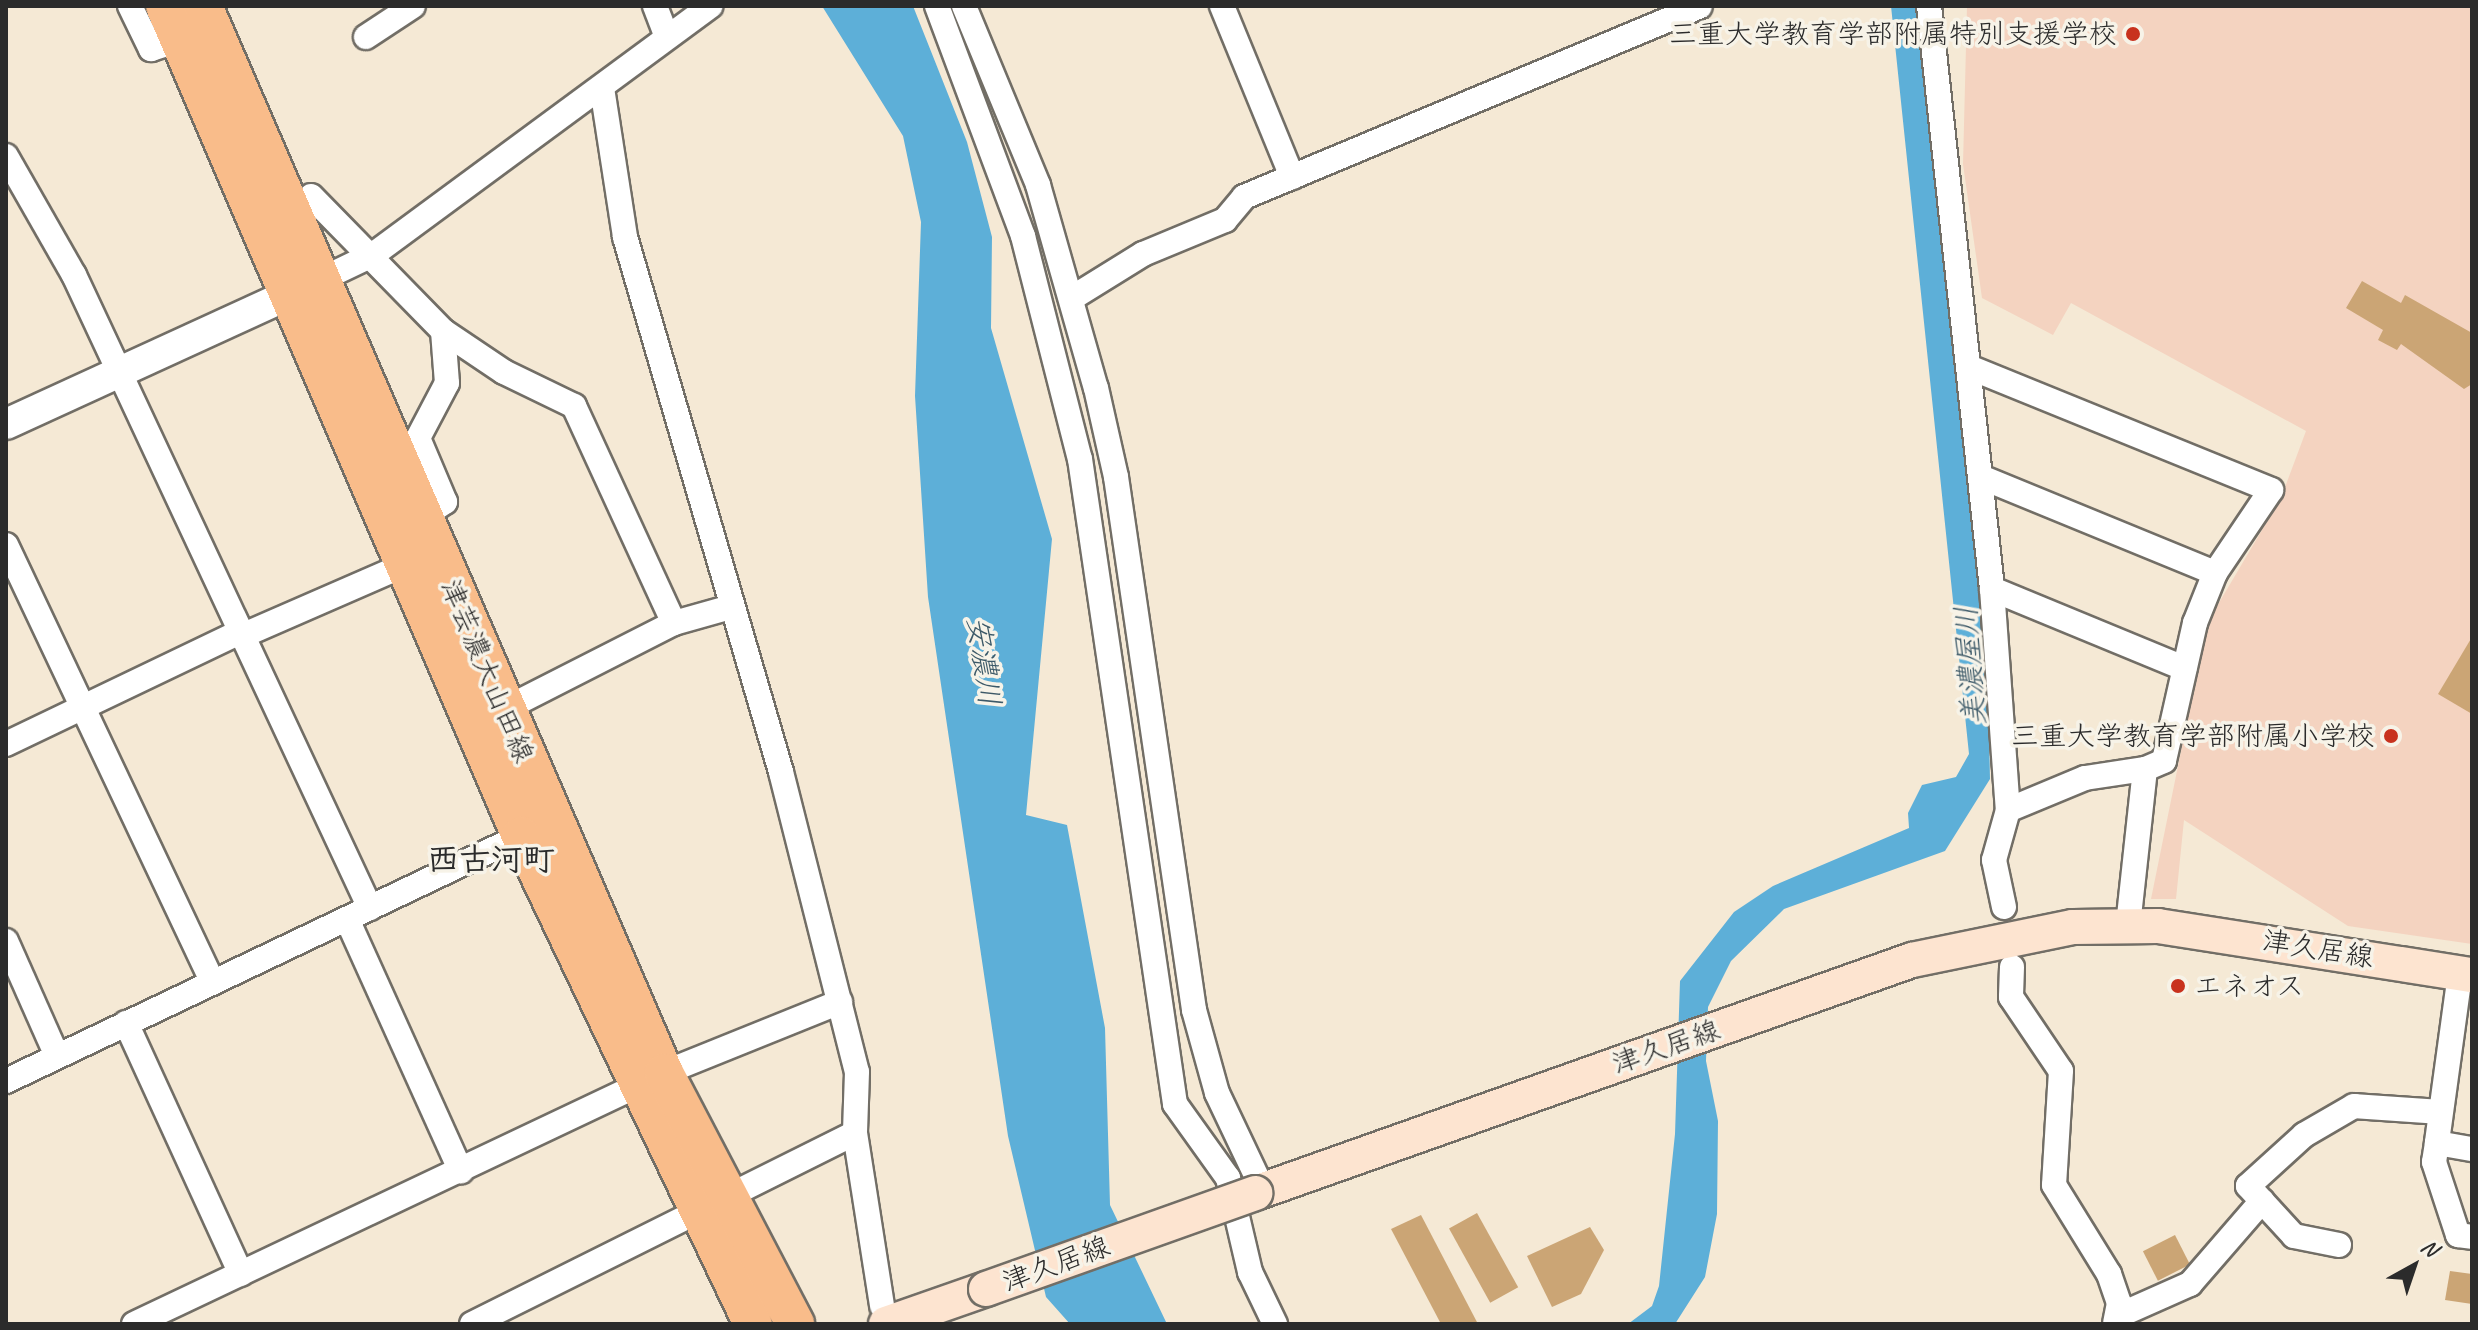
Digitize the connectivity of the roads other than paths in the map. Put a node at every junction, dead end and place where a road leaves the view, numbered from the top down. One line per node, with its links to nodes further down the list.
1 (130, 6): 11 (street)
2 (165, 6): 11 (main road, 津芸濃大山田線)
3 (413, 6): 13 (street)
4 (655, 6): 12 (street)
5 (710, 6): 12 (street)
6 (937, 6): 72 (street)
7 (964, 6): 20 (street)
8 (1222, 6): 16 (street)
9 (1700, 6): 16 (street)
10 (1929, 6): 22 (street)
11 (198, 25): 19 (main road, 津芸濃大山田線)
12 (670, 31): 14 (street)
13 (366, 37)
14 (602, 88): 18 (street); 32 (street)
15 (6, 156): 23 (street)
16 (1292, 177): 20 (street)
17 (311, 196): 18 (street)
18 (370, 256): 19 (street); 21 (street)
19 (303, 288): 23 (street); 26 (main road, 津芸濃大山田線); 28 (main road, 津芸濃大山田線)
20 (1072, 298): 60 (street)
21 (443, 331): 26 (street); 33 (street)
22 (1971, 368): 25 (street); 29 (street)
23 (120, 372): 24 (street); 34 (street)
24 (6, 424)
25 (1981, 477): 29 (street); 31 (street)
26 (421, 518): 28 (street); 37 (main road, 津芸濃大山田線)
27 (6, 545): 30 (street)
28 (402, 566): 34 (street); 41 (main road, 津芸濃大山田線)
29 (2215, 573): 35 (street)
30 (15, 586): 36 (street)
31 (1992, 589): 35 (street); 40 (street)
32 (731, 607): 33 (street); 50 (street)
33 (674, 623): 37 (street)
34 (242, 633): 36 (street); 43 (street)
35 (2184, 668): 39 (street)
36 (82, 707): 38 (street); 49 (street)
37 (503, 710): 41 (main road, 津芸濃大山田線)
38 (6, 744)
39 (2145, 769): 40 (street); 45 (street)
40 (2008, 810): 42 (street)
41 (536, 829): 43 (street); 54 (main road, 津芸濃大山田線)
42 (2004, 907)
43 (370, 908): 44 (street)
44 (347, 919): 49 (street); 59 (street)
45 (2128, 925): 48 (main road, 津久居線); 60 (main road, 津久居線)
46 (6, 941): 52 (street)
47 (2012, 967): 67 (street)
48 (2466, 975): 55 (street)
49 (213, 983): 51 (street)
50 (840, 1002): 54 (street); 56 (street)
51 (126, 1023): 52 (street); 65 (street)
52 (57, 1056): 53 (street)
53 (6, 1081)
54 (650, 1082): 59 (street); 62 (main road, 津芸濃大山田線)
55 (2440, 1112): 57 (street); 61 (street)
56 (855, 1133): 62 (street); 66 (street)
57 (2437, 1143): 58 (street); 63 (street)
58 (2472, 1149)
59 (461, 1171): 65 (street)
60 (1259, 1192): 66 (main road, 津久居線, bridge)
61 (2262, 1201): 64 (street); 67 (street)
62 (711, 1206): 69 (street); 70 (main road, 津芸濃大山田線); 71 (main road, 津芸濃大山田線)
63 (2472, 1237)
64 (2339, 1245)
65 (241, 1274): 68 (street)
66 (884, 1315)
67 (2118, 1319)
68 (134, 1324)
69 (472, 1324)
70 (753, 1324)
71 (795, 1324)
72 (1275, 1324)

